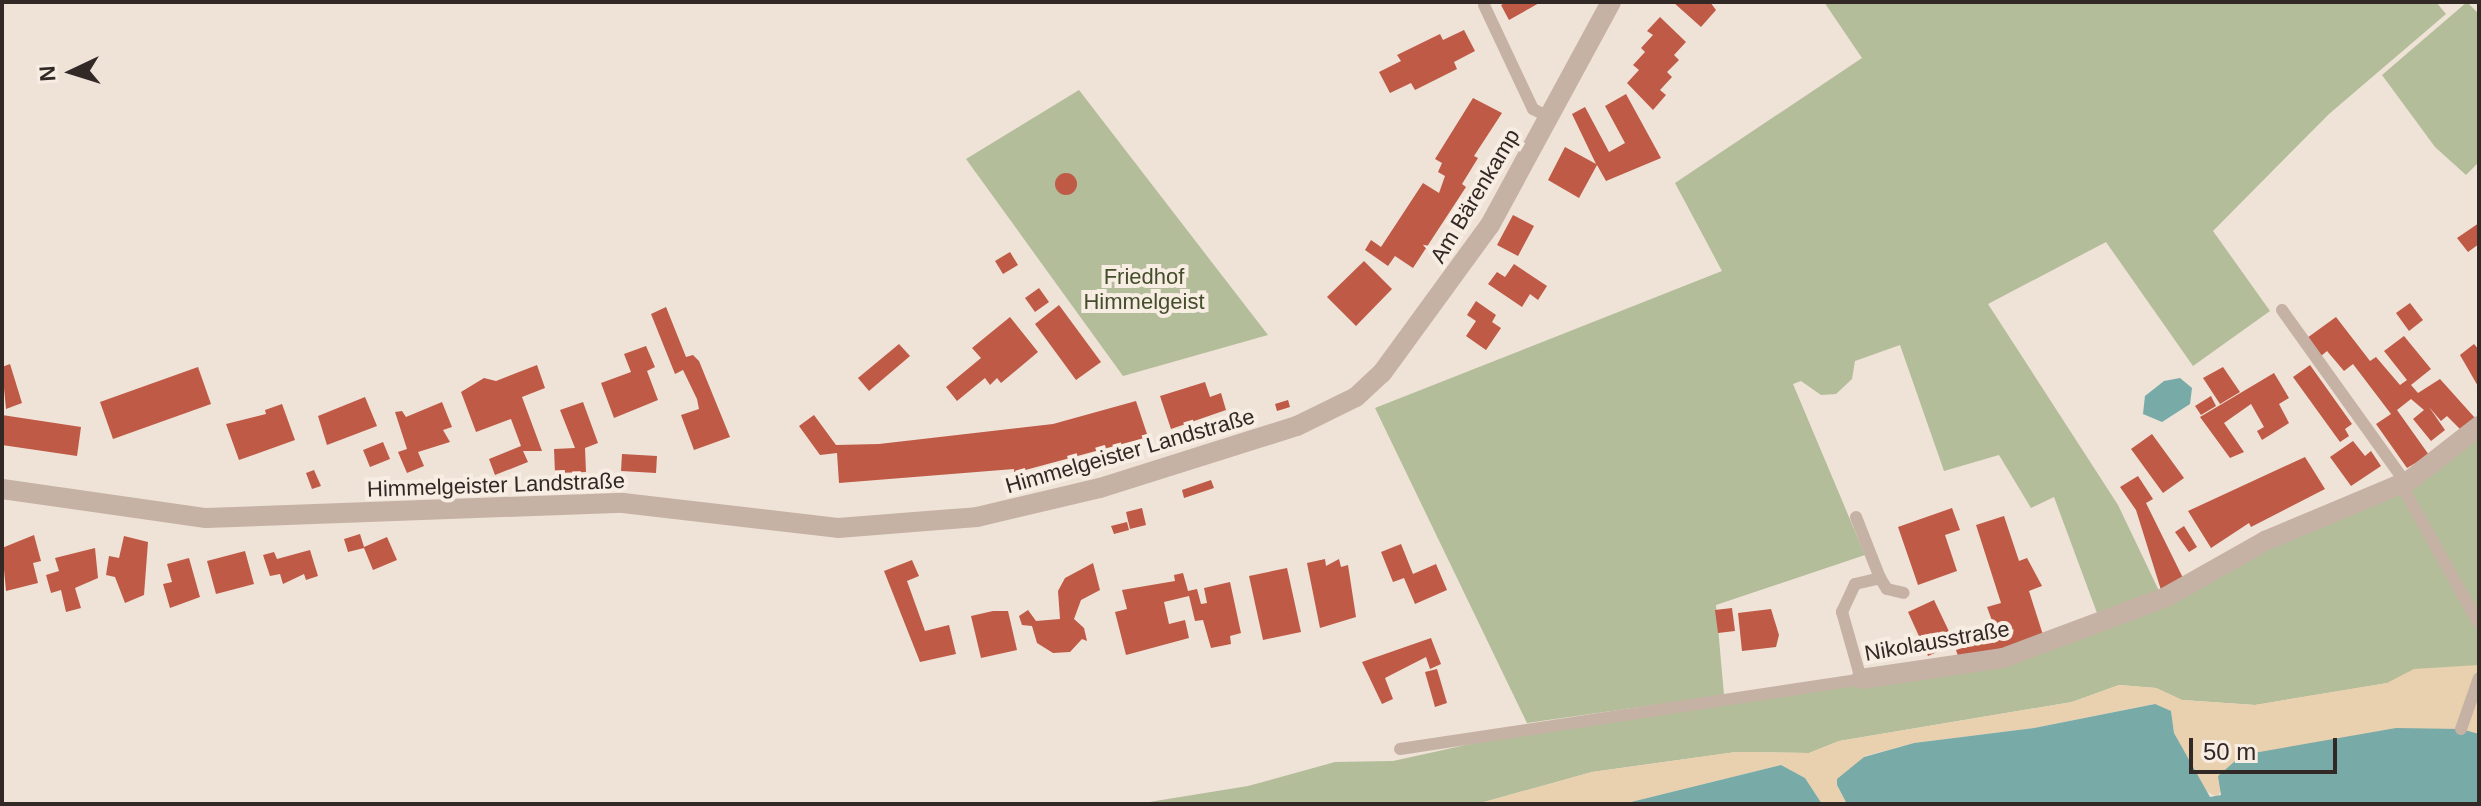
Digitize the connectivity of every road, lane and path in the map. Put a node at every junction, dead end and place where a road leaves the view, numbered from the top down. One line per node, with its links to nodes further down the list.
1 (1611, 2): 3 (street, Am Bärenkamp)
2 (1484, 5): 3 (lane)
3 (1549, 117): 5 (street, Am Bärenkamp)
4 (2282, 310): 7 (lane)
5 (1356, 397): 8 (street, Himmelgeister Landstraße)
6 (2479, 426): 7 (street, Nikolausstraße)
7 (2403, 483): 12 (lane); 14 (street, Nikolausstraße)
8 (2, 489)
9 (1856, 517): 10 (lane)
10 (1880, 578): 11 (lane); 14 (lane)
11 (1904, 593)
12 (2479, 624)
13 (2479, 678): 15 (lane)
14 (1861, 679): 16 (lane, Nikolausstraße)
15 (2461, 729)
16 (1400, 749)

